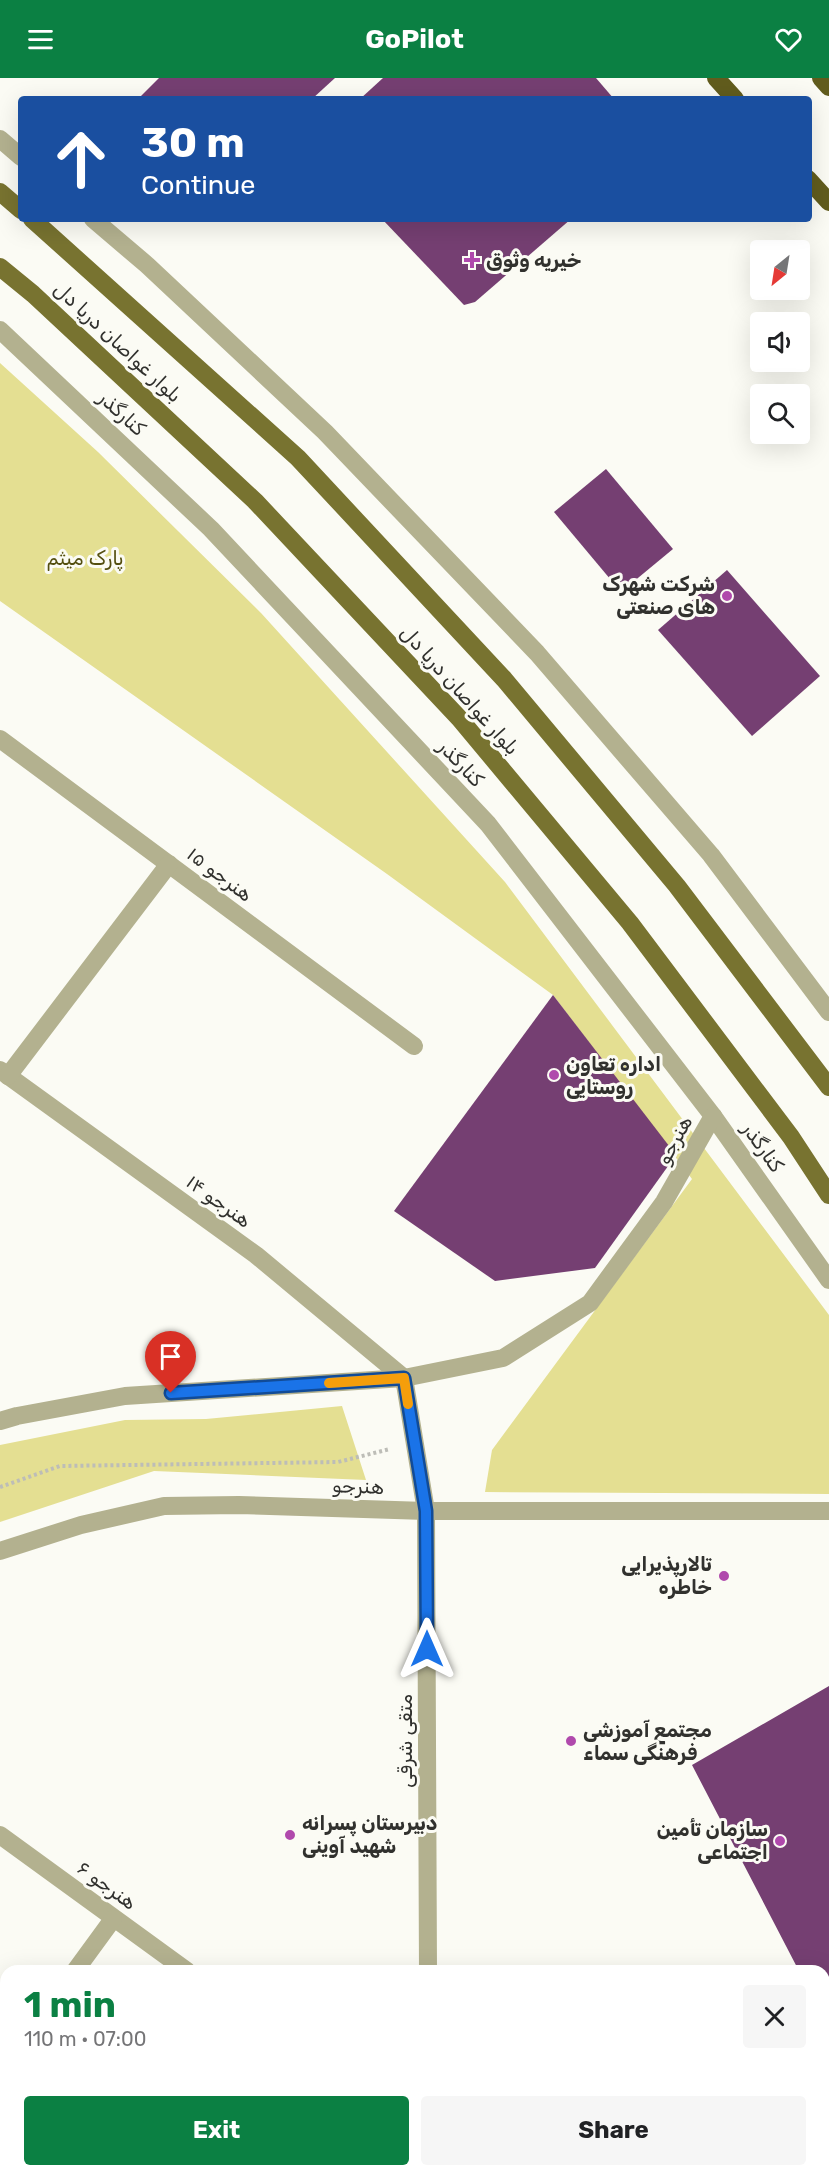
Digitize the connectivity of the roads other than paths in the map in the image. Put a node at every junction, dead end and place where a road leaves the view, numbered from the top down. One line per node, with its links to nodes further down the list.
1 (716, 78): 4 (highway)
2 (821, 78): 3 (highway)
3 (829, 87)
4 (732, 96)
5 (0, 139): 6 (street)
6 (18, 154)
7 (812, 183): 9 (highway)
8 (0, 192): 10 (main road)
9 (829, 202)
10 (18, 207)
11 (35, 222): 20 (main road, بلوار غواصان دریا دل)
12 (97, 222): 17 (street)
13 (0, 267): 22 (main road, بلوار غواصان دریا دل)
14 (0, 330): 21 (street, کنارگذر)
15 (0, 739): 16 (street, هنرجو ۱۵)
16 (169, 864): 18 (street, هنرجو ۱۵); 19 (street)
17 (829, 1012)
18 (414, 1046)
19 (4, 1073): 24 (street, هنرجو ۱۴)
20 (829, 1087)
21 (713, 1116): 23 (street, کنارگذر); 24 (street, هنرجو)
22 (829, 1195)
23 (829, 1280)
24 (404, 1378): 26 (street, هنرجو); 27 (street, متقی شرقی)
25 (0, 1404): 26 (street)
26 (9, 1419)
27 (426, 1511): 28 (street, هنرجو); 29 (street, هنرجو); 34 (street, متقی شرقی)
28 (829, 1511)
29 (0, 1551)
30 (0, 1835): 31 (street, هنرجو ۶)
31 (113, 1918): 32 (street); 33 (street, هنرجو ۶)
32 (79, 1965)
33 (180, 1965)
34 (428, 1965)

